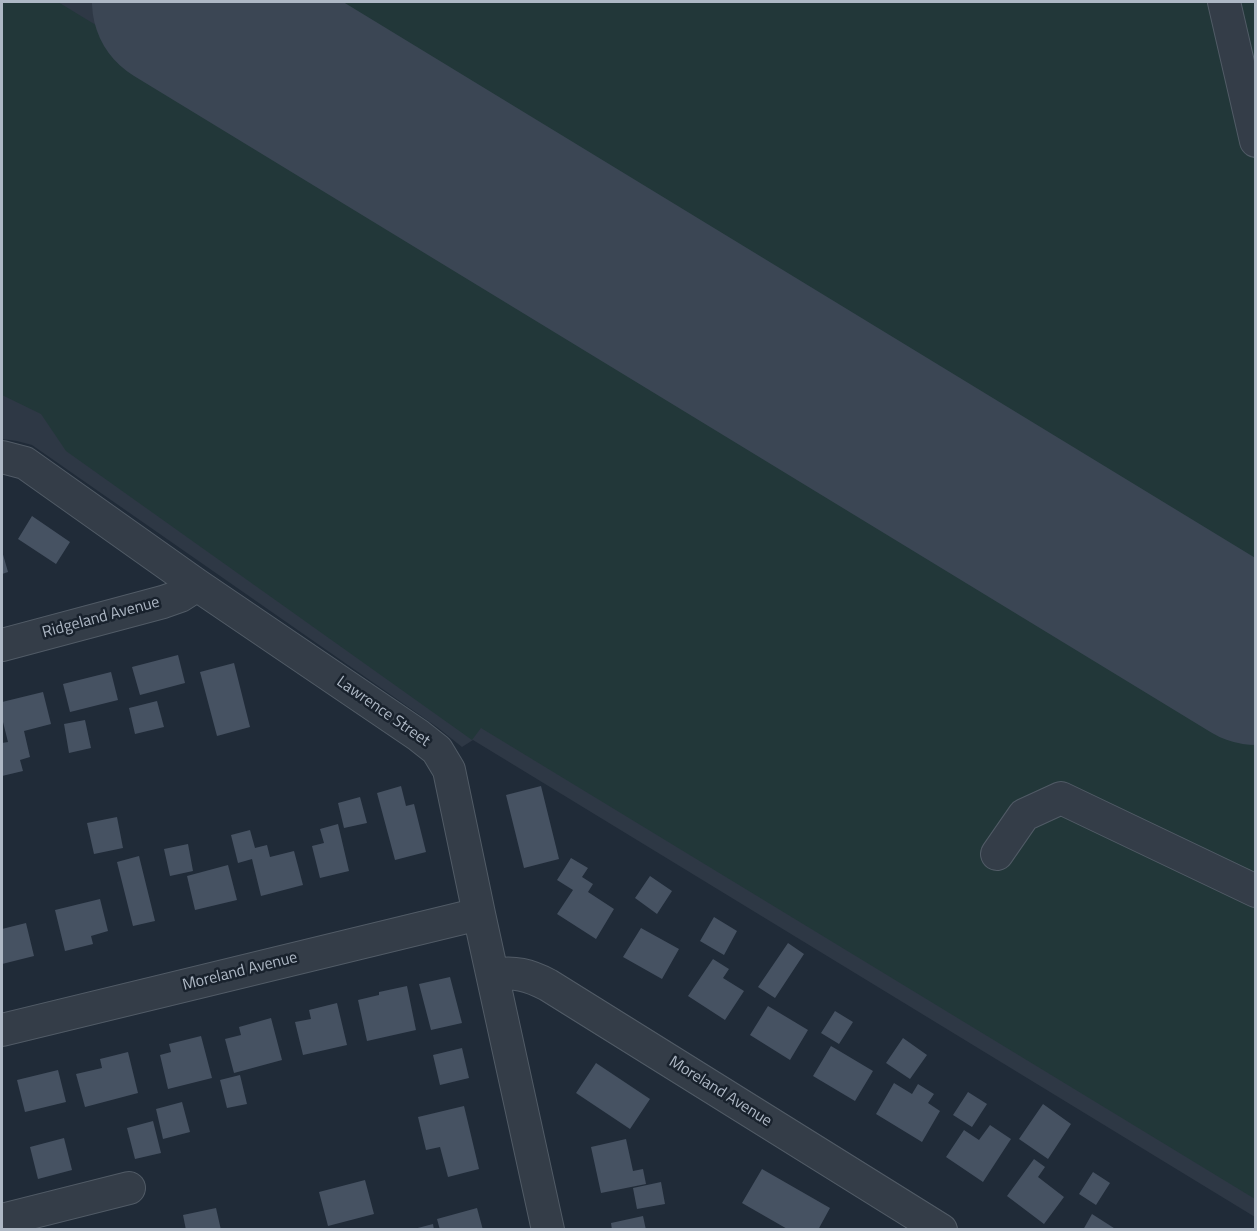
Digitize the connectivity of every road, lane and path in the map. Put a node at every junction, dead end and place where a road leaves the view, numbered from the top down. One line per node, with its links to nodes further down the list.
1 (1225, 2): 2 (street)
2 (1256, 141)
3 (6, 457): 4 (street, Lawrence Street)
4 (197, 585): 5 (street, Ridgeland Avenue); 8 (street, Lawrence Street)
5 (2, 645)
6 (997, 854): 7 (street)
7 (1256, 891)
8 (478, 915): 9 (street, Lawrence Street); 10 (street, Moreland Avenue)
9 (493, 975): 13 (street, Lawrence Street); 14 (street, Moreland Avenue)
10 (2, 1030)
11 (129, 1188): 12 (street)
12 (2, 1220)
13 (548, 1230)
14 (941, 1230)

